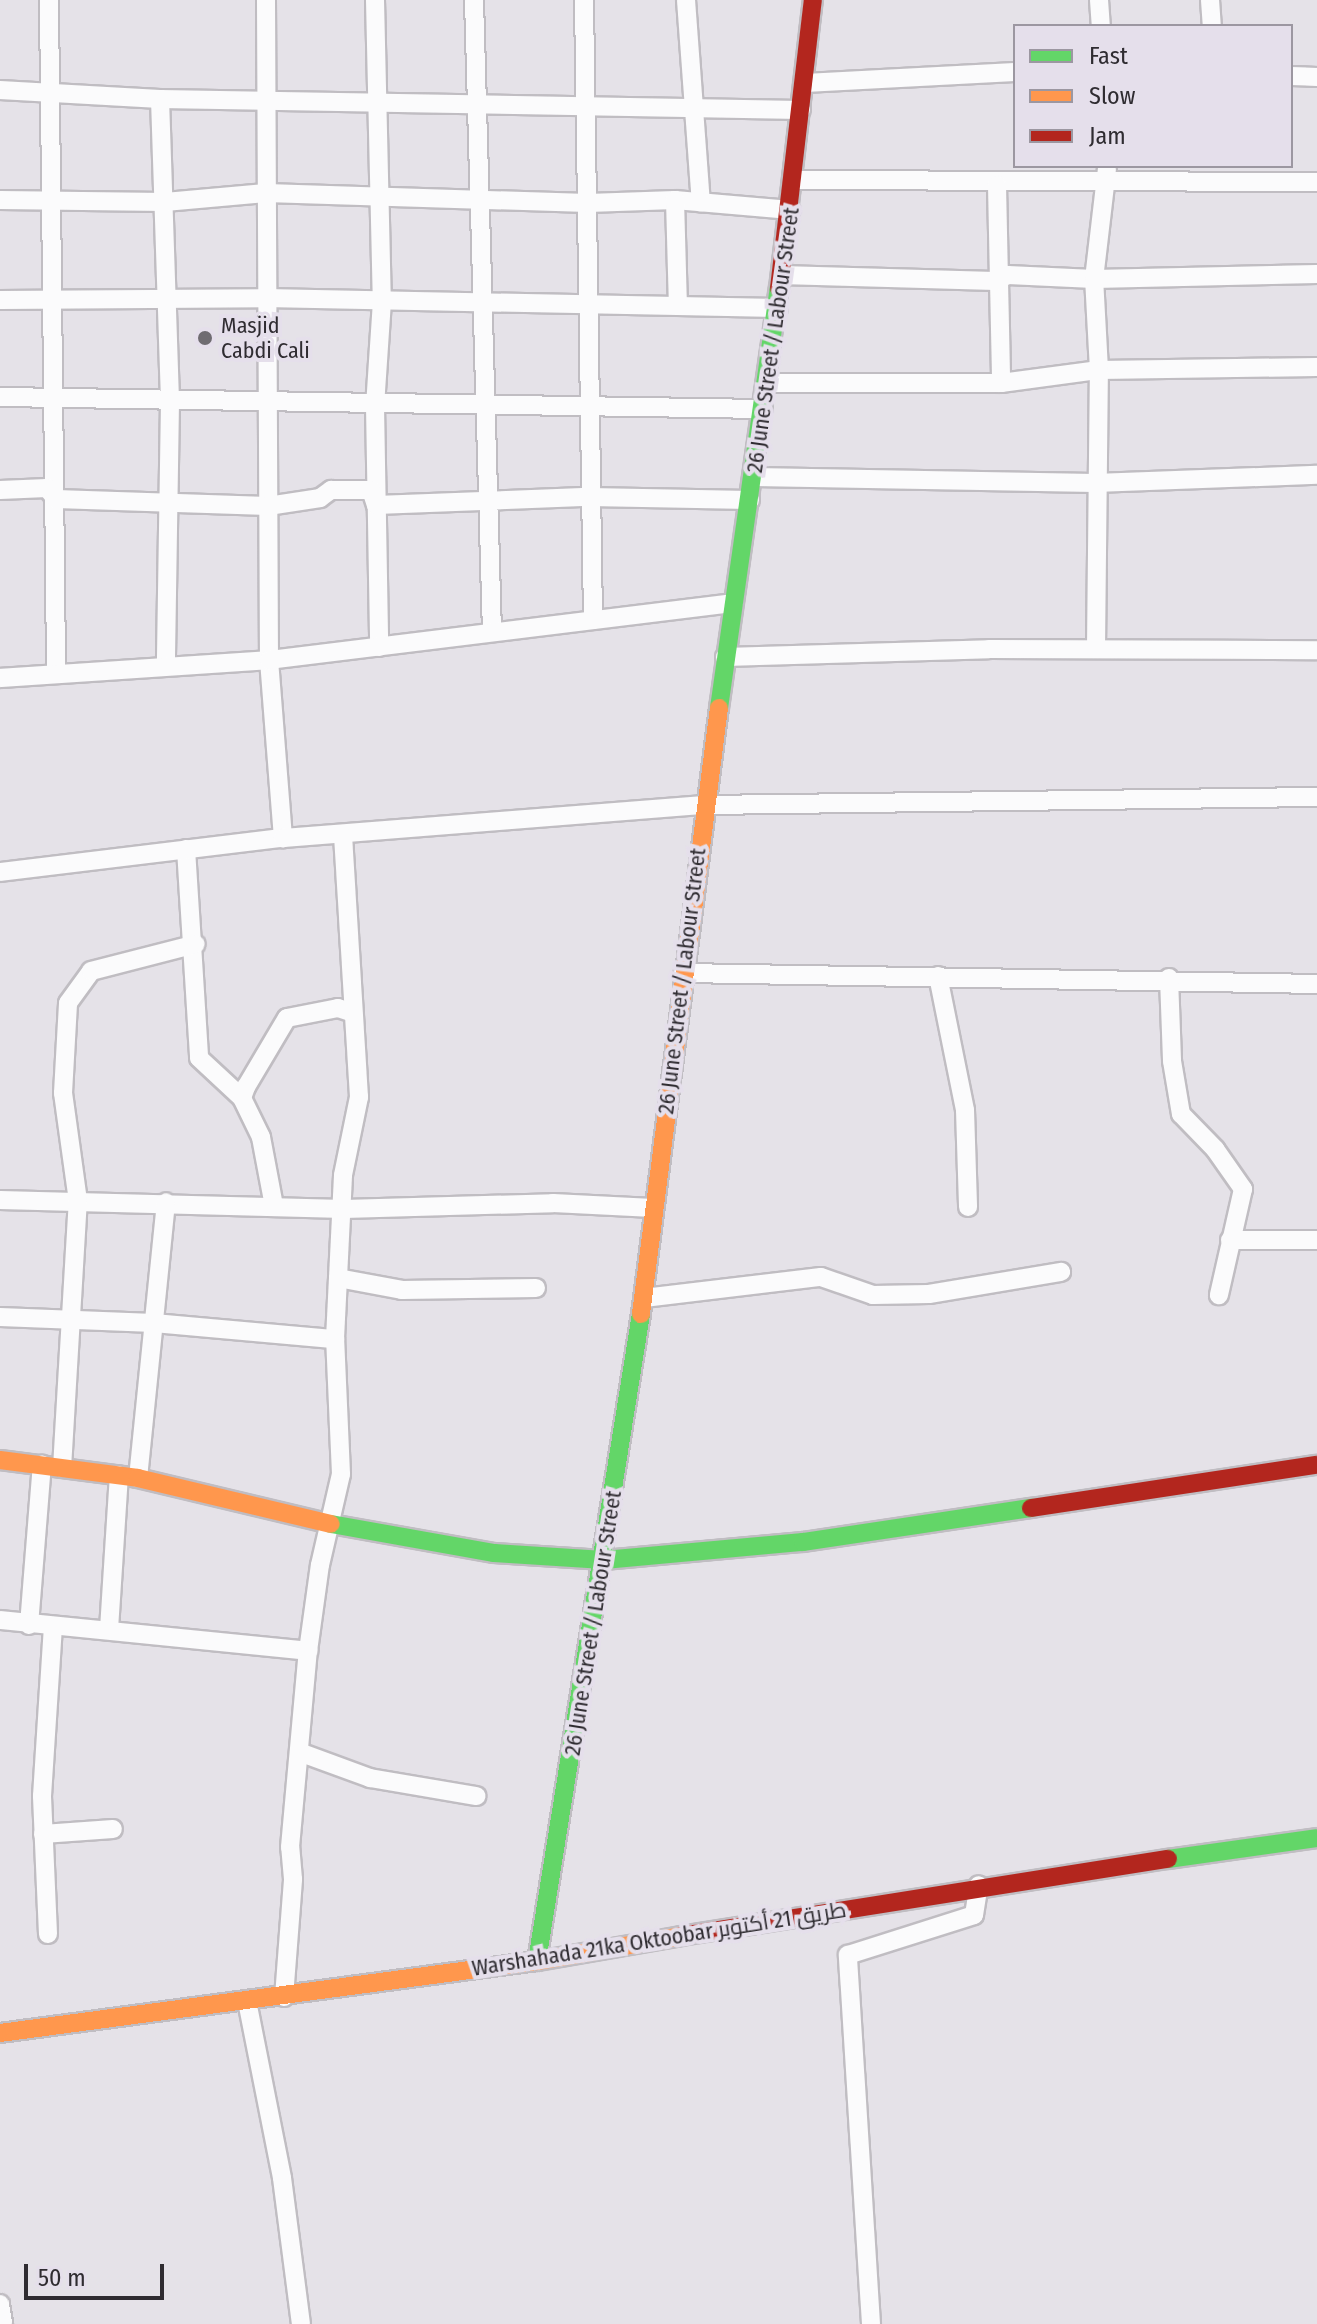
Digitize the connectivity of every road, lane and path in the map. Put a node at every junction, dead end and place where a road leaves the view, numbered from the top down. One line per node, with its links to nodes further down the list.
1 (49, 0): 17 (street)
2 (266, 0): 19 (street)
3 (375, 0): 20 (street)
4 (474, 0): 21 (street)
5 (584, 0): 22 (street)
6 (686, 0): 23 (street)
7 (813, 0): 15 (street, 26 June Street / Labour Street)
8 (1099, 0): 10 (street)
9 (1210, 0): 11 (street)
10 (1101, 24)
11 (1212, 24)
12 (1013, 72): 15 (street)
13 (1293, 76): 14 (street)
14 (1317, 77)
15 (805, 83): 24 (street, 26 June Street / Labour Street)
16 (0, 90): 17 (street)
17 (49, 92): 18 (street); 35 (street)
18 (160, 99): 19 (street); 36 (street)
19 (266, 100): 20 (street); 30 (street)
20 (375, 100): 21 (street); 31 (street)
21 (478, 104): 22 (street); 33 (street)
22 (583, 104): 23 (street); 38 (street)
23 (695, 108): 24 (street); 37 (street)
24 (801, 110): 27 (street, 26 June Street / Labour Street)
25 (1107, 172): 26 (street); 29 (street); 42 (street)
26 (1210, 174): 28 (street)
27 (795, 180): 29 (street); 39 (street, 26 June Street / Labour Street)
28 (1317, 182)
29 (997, 185): 43 (street)
30 (266, 193): 31 (street); 36 (street); 44 (street)
31 (377, 199): 33 (street); 48 (street)
32 (0, 200): 35 (street)
33 (481, 200): 38 (street); 50 (street)
34 (675, 200): 37 (street); 38 (street); 51 (street)
35 (51, 202): 36 (street); 47 (street)
36 (165, 202): 45 (street)
37 (701, 202): 39 (street)
38 (588, 203): 49 (street)
39 (791, 210): 41 (street, 26 June Street / Labour Street)
40 (1317, 274): 42 (street)
41 (781, 275): 43 (street); 52 (street, 26 June Street / Labour Street)
42 (1094, 279): 43 (street); 54 (street)
43 (995, 281): 56 (street)
44 (265, 298): 45 (street); 48 (street); 60 (street)
45 (165, 299): 47 (street); 59 (street)
46 (0, 300): 47 (street)
47 (53, 301): 58 (street)
48 (382, 301): 50 (street); 61 (street)
49 (589, 303): 50 (street); 51 (street); 63 (street)
50 (482, 304): 62 (street)
51 (678, 305): 52 (street)
52 (778, 308): 55 (street, 26 June Street / Labour Street)
53 (1317, 367): 54 (street)
54 (1099, 370): 56 (street); 67 (street)
55 (767, 383): 56 (street); 64 (street, 26 June Street / Labour Street)
56 (1001, 383)
57 (0, 397): 58 (street)
58 (53, 400): 59 (street); 70 (street)
59 (170, 402): 60 (street); 73 (street)
60 (266, 405): 61 (street); 75 (street)
61 (375, 406): 62 (street); 74 (street)
62 (485, 406): 63 (street); 71 (street)
63 (589, 406): 64 (street); 69 (street)
64 (763, 409): 66 (street, 26 June Street / Labour Street)
65 (1317, 475): 67 (street)
66 (754, 477): 67 (street); 72 (street, 26 June Street / Labour Street)
67 (1095, 483): 80 (street)
68 (0, 490): 70 (street)
69 (589, 497): 71 (street); 72 (street); 77 (street)
70 (56, 499): 73 (street); 85 (street)
71 (491, 500): 74 (street); 78 (street)
72 (750, 500): 76 (street, 26 June Street / Labour Street)
73 (168, 501): 75 (street); 84 (street)
74 (376, 505): 75 (street); 79 (street)
75 (268, 506): 83 (street)
76 (734, 603): 77 (street); 82 (street, 26 June Street / Labour Street)
77 (593, 620): 78 (street)
78 (492, 632): 79 (street)
79 (379, 647): 83 (street)
80 (1096, 648): 81 (street); 82 (street)
81 (1317, 650)
82 (725, 657): 88 (street, 26 June Street / Labour Street)
83 (269, 660): 84 (street); 90 (street)
84 (166, 666): 85 (street)
85 (56, 674): 86 (street)
86 (0, 678)
87 (1317, 797): 88 (street)
88 (705, 805): 89 (street); 94 (street, 26 June Street / Labour Street)
89 (343, 836): 90 (street); 98 (street)
90 (283, 838): 91 (street)
91 (186, 849): 92 (street); 93 (street)
92 (0, 872)
93 (196, 944): 99 (street); 101 (street)
94 (683, 973): 95 (street); 105 (street, 26 June Street / Labour Street)
95 (938, 976): 96 (street); 104 (street)
96 (1169, 978): 97 (street); 107 (street)
97 (1317, 984)
98 (353, 1013): 99 (street); 106 (street)
99 (242, 1098): 103 (street)
100 (0, 1200): 101 (street)
101 (78, 1201): 102 (street); 115 (street)
102 (166, 1202): 103 (street); 116 (street)
103 (274, 1206): 106 (street)
104 (968, 1207)
105 (653, 1208): 106 (street); 113 (street, 26 June Street / Labour Street)
106 (344, 1209): 110 (street)
107 (1230, 1240): 108 (street); 112 (street)
108 (1317, 1240)
109 (1061, 1272): 113 (street)
110 (338, 1278): 111 (street); 117 (street)
111 (536, 1288)
112 (1219, 1295)
113 (644, 1298): 124 (street, 26 June Street / Labour Street)
114 (0, 1317): 115 (street)
115 (75, 1318): 116 (street); 121 (street)
116 (154, 1323): 117 (street); 122 (street)
117 (335, 1339): 123 (street)
118 (0, 1460): 119 (street)
119 (42, 1465): 121 (street); 126 (street)
120 (1317, 1465): 124 (street)
121 (62, 1468): 122 (street)
122 (129, 1476): 123 (street); 128 (street)
123 (332, 1524): 124 (street); 129 (street)
124 (604, 1560): 137 (street, 26 June Street / Labour Street)
125 (0, 1620): 126 (street)
126 (29, 1625): 127 (street)
127 (53, 1628): 128 (street); 133 (street)
128 (109, 1629): 129 (street)
129 (308, 1651): 130 (street)
130 (299, 1752): 131 (street); 138 (street)
131 (476, 1796)
132 (113, 1829): 133 (street)
133 (43, 1834): 136 (street)
134 (1317, 1838): 135 (street, Warshahada 21ka Oktoobar طريق 21 أكتوبر)
135 (979, 1885): 137 (street, Warshahada 21ka Oktoobar طريق 21 أكتوبر); 144 (street)
136 (48, 1934)
137 (537, 1961): 138 (street, Warshahada 21ka Oktoobar طريق 21 أكتوبر)
138 (284, 1997): 139 (street, Warshahada 21ka Oktoobar طريق 21 أكتوبر)
139 (247, 2001): 140 (street, Warshahada 21ka Oktoobar طريق 21 أكتوبر); 143 (street)
140 (0, 2033)
141 (0, 2304): 142 (street)
142 (3, 2324)
143 (301, 2324)
144 (871, 2324)

